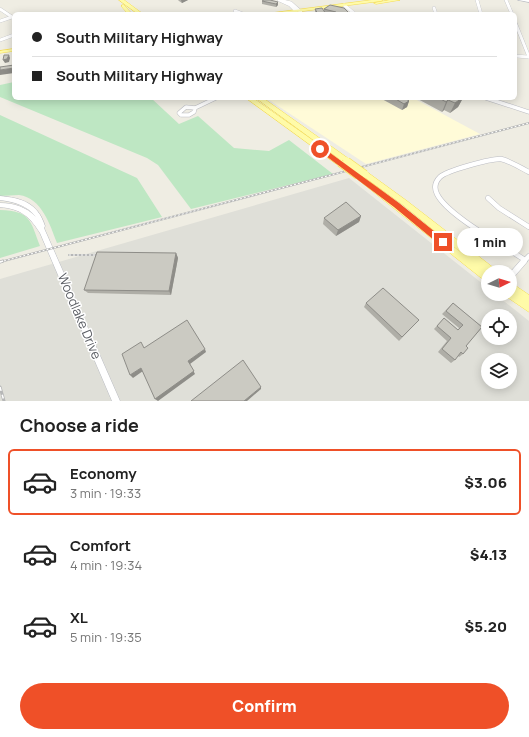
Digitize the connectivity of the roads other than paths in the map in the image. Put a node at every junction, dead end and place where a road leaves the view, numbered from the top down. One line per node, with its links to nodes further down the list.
1 (115, 0): 10 (main road)
2 (121, 0): 15 (main road)
3 (278, 0): 16 (street)
4 (381, 0): 11 (main road)
5 (398, 0): 11 (main road)
6 (477, 0): 20 (street)
7 (506, 0): 21 (street)
8 (520, 0): 9 (street)
9 (529, 1)
10 (123, 6): 14 (main road); 15 (main road)
11 (345, 6): 17 (main road); 18 (street)
12 (434, 8): 19 (street)
13 (0, 9): 22 (street)
14 (128, 12)
15 (135, 12)
16 (297, 12)
17 (305, 12)
18 (353, 12)
19 (435, 12)
20 (480, 12)
21 (511, 12)
22 (11, 18): 23 (street)
23 (0, 21)
24 (517, 28): 32 (street)
25 (12, 36): 26 (street)
26 (0, 40)
27 (12, 47): 28 (main road)
28 (0, 49)
29 (12, 50): 30 (main road)
30 (0, 53)
31 (517, 56): 32 (street)
32 (529, 57)
33 (212, 100): 39 (street)
34 (253, 100): 42 (main road, bridge)
35 (262, 100): 42 (main road, bridge)
36 (492, 100): 38 (street)
37 (505, 100): 38 (street)
38 (506, 105): 40 (street)
39 (195, 108)
40 (529, 112)
41 (529, 172): 48 (street)
42 (361, 175): 49 (main road); 51 (main road)
43 (0, 198): 47 (street, Woodlake Drive)
44 (488, 198): 46 (street)
45 (0, 205): 47 (street, Woodlake Drive)
46 (529, 227)
47 (43, 232): 56 (street, Woodlake Drive)
48 (527, 258): 50 (street)
49 (483, 265)
50 (517, 269)
51 (481, 272)
52 (517, 291): 54 (main road)
53 (517, 299): 55 (main road)
54 (529, 300)
55 (529, 308)
56 (116, 401)

